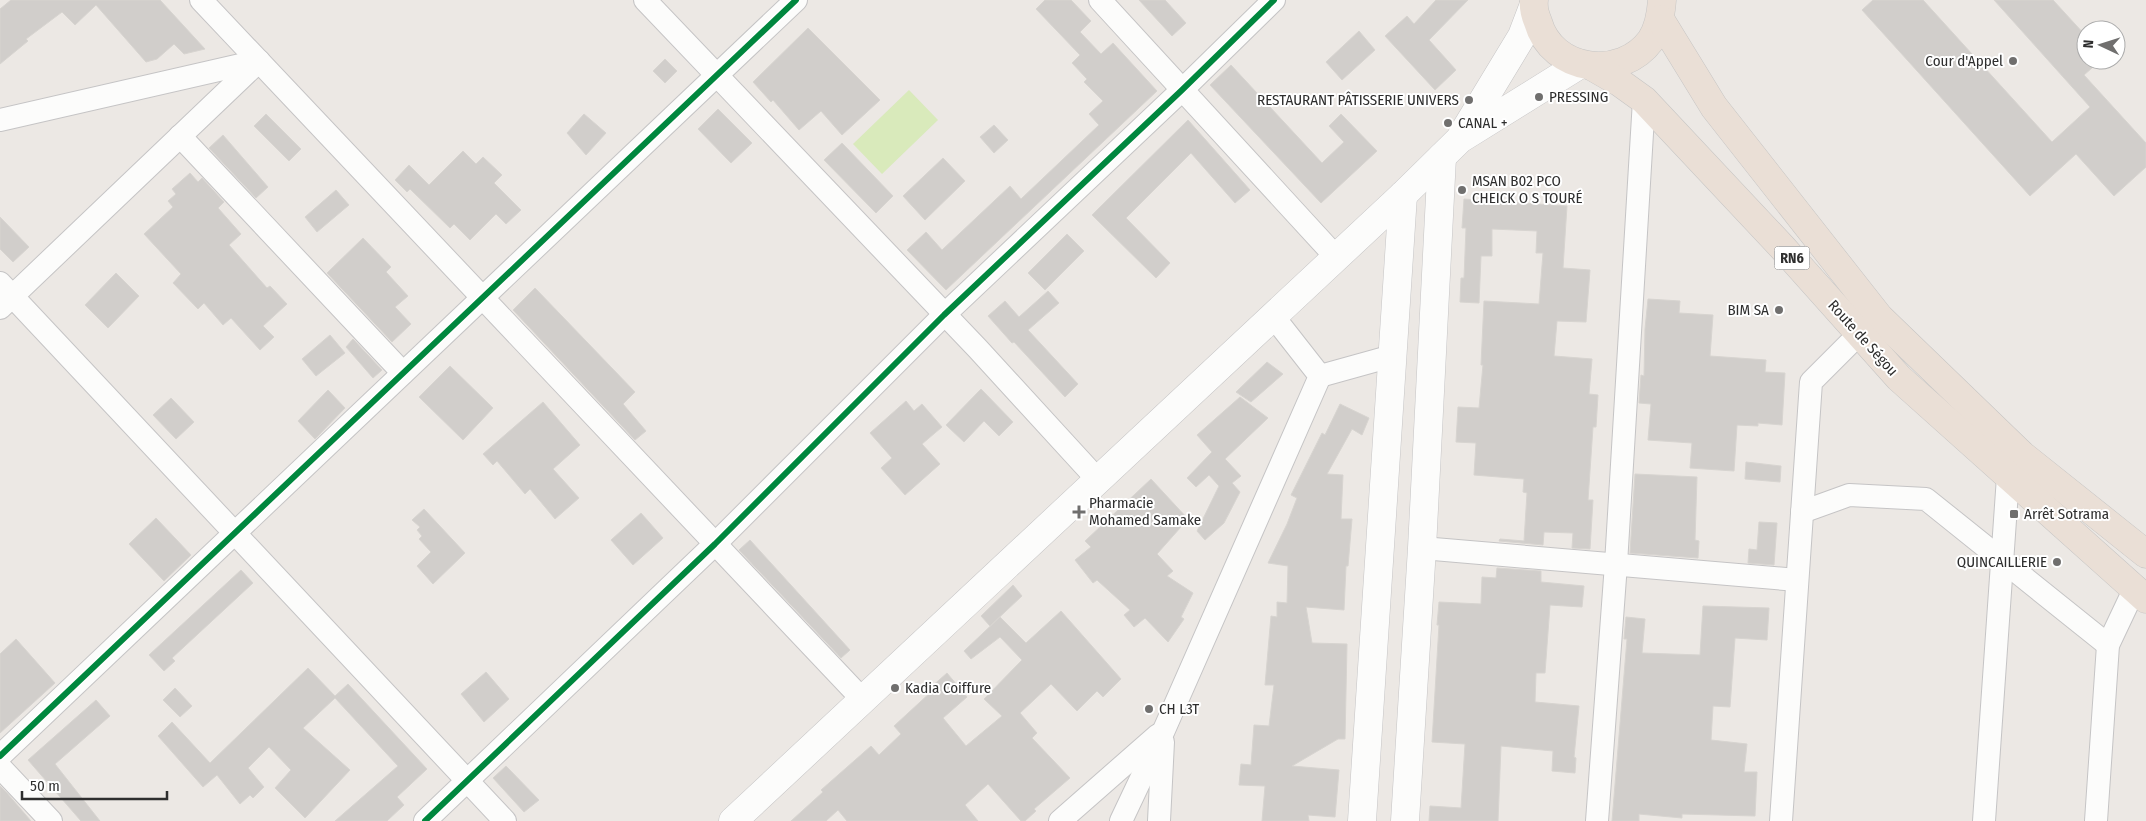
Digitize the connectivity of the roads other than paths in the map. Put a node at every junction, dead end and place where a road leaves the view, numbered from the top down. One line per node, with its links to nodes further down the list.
1 (201, 0): 8 (street)
2 (645, 0): 10 (street)
3 (796, 0): 10 (street)
4 (1100, 0): 11 (street)
5 (1274, 0): 11 (street)
6 (1534, 4): 9 (highway, Route de Ségou / RN6); 15 (main road)
7 (1661, 10): 9 (highway, Route de Ségou / RN6); 32 (highway, Route de Ségou / RN6)
8 (259, 61): 13 (street); 14 (street); 19 (street)
9 (1586, 66): 12 (highway, Route de Ségou / RN6); 15 (main road)
10 (716, 76): 19 (street); 20 (street)
11 (1182, 90): 17 (street); 20 (street)
12 (1644, 100): 22 (highway, Route de Ségou / RN6); 34 (street)
13 (0, 120)
14 (180, 136): 18 (street); 24 (street)
15 (1451, 148): 16 (main road); 31 (main road)
16 (1403, 195): 17 (main road); 23 (main road)
17 (1336, 257): 21 (main road)
18 (4, 296): 29 (street)
19 (482, 298): 24 (street); 30 (street)
20 (944, 315): 27 (street); 30 (street)
21 (1274, 316): 25 (street); 27 (main road)
22 (1859, 334): 26 (highway, Route de Ségou / RN6); 28 (street)
23 (1392, 356): 25 (street); 50 (main road)
24 (403, 373): 29 (street)
25 (1320, 376): 39 (street)
26 (2008, 477): 33 (street); 36 (highway, Route de Ségou / RN6)
27 (1098, 480): 38 (main road)
28 (1802, 512): 33 (street); 35 (street)
29 (235, 533): 40 (street); 42 (street)
30 (715, 544): 38 (street); 42 (street)
31 (1422, 548): 34 (street); 51 (main road)
32 (2146, 554)
33 (2002, 558): 37 (street); 54 (street)
34 (1616, 564): 35 (street); 52 (street)
35 (1798, 580): 53 (street)
36 (2140, 595): 37 (street)
37 (2108, 645): 55 (street)
38 (863, 700): 46 (main road)
39 (1164, 730): 47 (street); 48 (street); 49 (street)
40 (0, 756)
41 (0, 767): 43 (street)
42 (468, 781): 44 (street); 45 (street)
43 (51, 821)
44 (425, 821)
45 (505, 821)
46 (733, 821)
47 (1060, 821)
48 (1121, 821)
49 (1159, 821)
50 (1362, 821)
51 (1405, 821)
52 (1597, 821)
53 (1781, 821)
54 (1984, 821)
55 (2096, 821)

